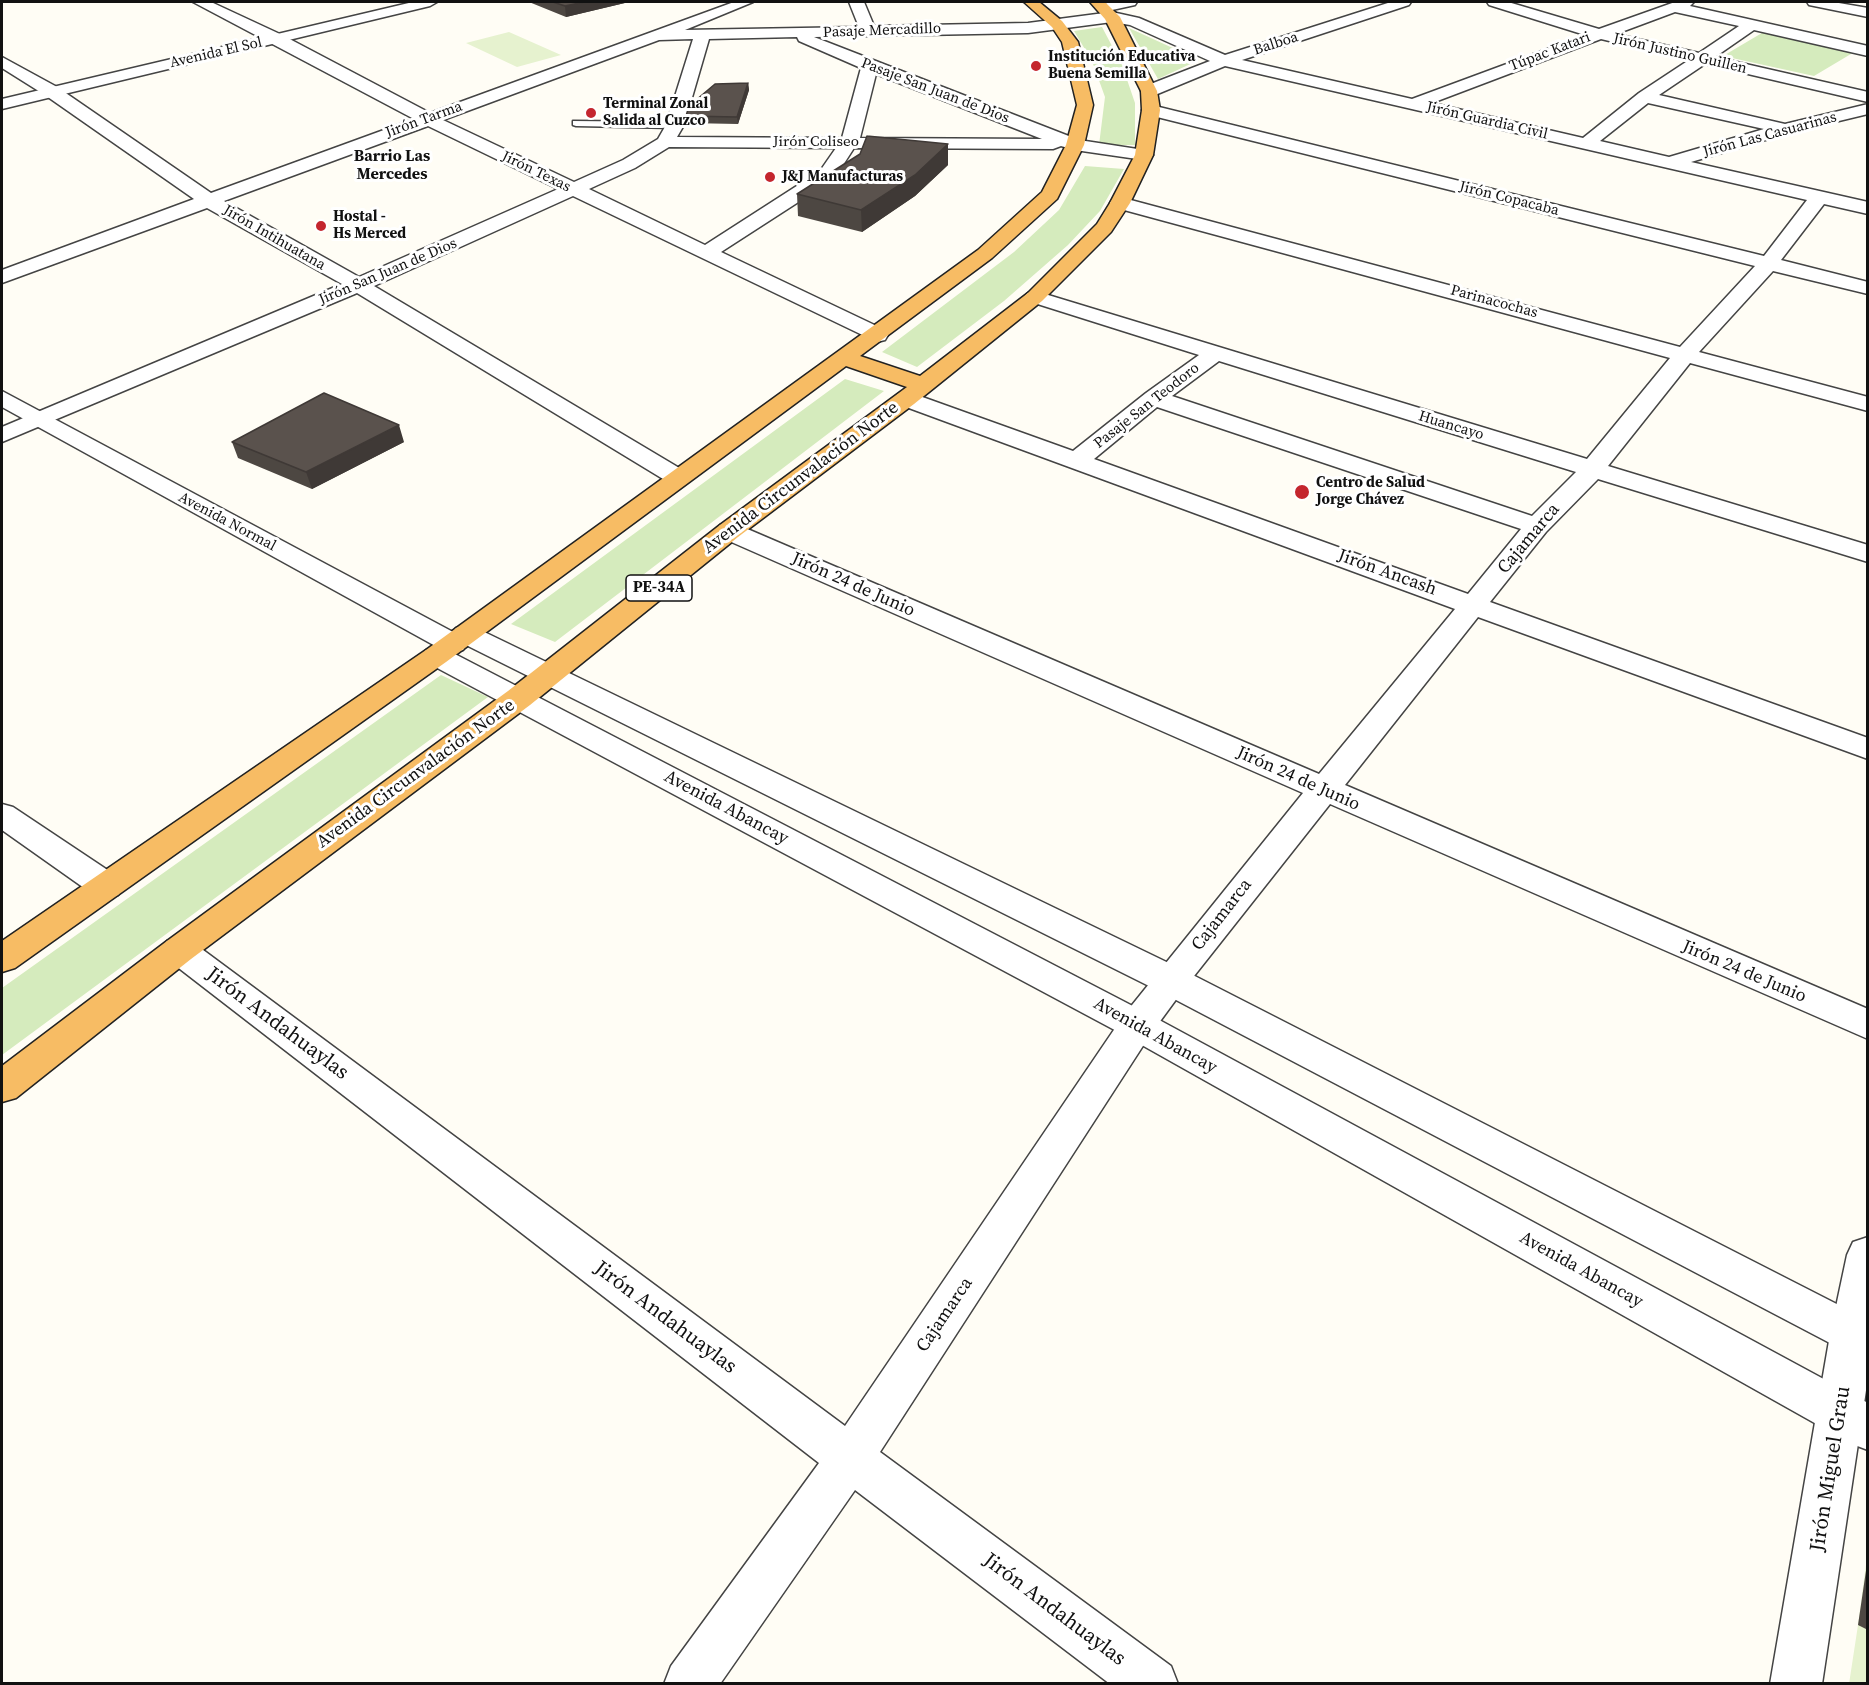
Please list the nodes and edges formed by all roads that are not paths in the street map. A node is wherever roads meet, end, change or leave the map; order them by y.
1 (200, 2) edge
2 (388, 2) edge
3 (430, 2) edge
4 (856, 2) edge
5 (1031, 2) edge
6 (1404, 2) edge
7 (1494, 2) edge
8 (1814, 2) edge
9 (731, 4) edge
10 (1681, 4) edge
11 (1110, 7) edge
12 (1868, 13) edge
13 (1057, 24) junction
14 (1751, 25) junction
15 (868, 31) junction
16 (795, 34) junction
17 (1598, 34) junction
18 (270, 35) junction
19 (652, 35) junction
20 (702, 36) junction
21 (1868, 52) edge
22 (1702, 59) junction
23 (1224, 61) junction
24 (2, 62) edge
25 (1850, 63) dead end
26 (870, 66) junction
27 (1833, 74) dead end
28 (1816, 86) junction
29 (45, 88) junction
30 (2, 94) edge
31 (1645, 97) junction
32 (1868, 97) edge
33 (1150, 100) junction
34 (2, 104) edge
35 (1414, 104) junction
36 (1868, 109) edge
37 (428, 119) junction
38 (576, 123) dead end
39 (1784, 129) junction
40 (670, 134) junction
41 (850, 141) junction
42 (1587, 143) junction
43 (1075, 144) junction
44 (1144, 155) junction
45 (1672, 162) junction
46 (574, 190) junction
47 (1819, 197) junction
48 (208, 200) junction
49 (1120, 203) junction
50 (1868, 208) edge
51 (706, 254) junction
52 (1768, 264) junction
53 (2, 277) edge
54 (358, 285) junction
55 (1868, 288) edge
56 (1035, 297) junction
57 (877, 335) junction
58 (1216, 353) junction
59 (1686, 353) junction
60 (844, 358) junction
61 (914, 392) junction
62 (2, 398) edge
63 (1154, 398) junction
64 (1868, 404) edge
65 (38, 420) junction
66 (2, 435) edge
67 (1078, 460) junction
68 (1592, 470) junction
69 (677, 477) junction
70 (1537, 526) junction
71 (729, 531) junction
72 (1868, 554) edge
73 (1475, 605) junction
74 (452, 645) junction
75 (549, 676) junction
76 (519, 699) junction
77 (1868, 749) edge
78 (1321, 790) junction
79 (2, 814) edge
80 (106, 886) junction
81 (179, 950) junction
82 (2, 959) edge
83 (1170, 980) junction
84 (1137, 1025) junction
85 (1868, 1025) edge
86 (2, 1087) edge
87 (1868, 1255) edge
88 (1860, 1339) edge
89 (1854, 1421) edge
90 (850, 1458) junction
91 (689, 1683) edge
92 (1153, 1683) edge
93 (1796, 1683) edge

1 - 18 street, Jirón Texas
2 - 18 street, Avenida El Sol
3 - 18 street, Avenida El Sol
4 - 15 street
5 - 13 highway
6 - 23 street, Balboa
7 - 17 street, Jirón Justino Guillen
8 - 12 street
9 - 16 street, Pasaje San Juan de Dios
9 - 19 street, Jirón Tarma
10 - 14 street
10 - 17 street, Túpac Katari
11 - 13 street, Pasaje Mercadillo
11 - 23 street, Jirón Guardia Civil
11 - 33 highway
13 - 15 street, Pasaje Mercadillo
13 - 43 highway
14 - 21 street
14 - 22 street
15 - 16 street, Pasaje Mercadillo
16 - 20 street, Pasaje Mercadillo
16 - 26 street, Pasaje San Juan de Dios
17 - 22 street, Jirón Justino Guillen
17 - 35 street, Túpac Katari
18 - 29 street, Avenida El Sol
18 - 37 street, Jirón Texas
19 - 20 street, Pasaje Mercadillo
19 - 37 street, Jirón Tarma
20 - 40 street
21 - 25 street
22 - 28 street, Jirón Justino Guillen
22 - 31 street
23 - 33 street, Balboa
23 - 35 street, Jirón Guardia Civil
24 - 29 street, Jirón Intihuatana
26 - 41 street
26 - 43 street, Pasaje San Juan de Dios
27 - 28 street
28 - 32 street, Jirón Justino Guillen
29 - 30 street, Avenida El Sol
29 - 34 street, Avenida El Sol
29 - 48 street, Jirón Intihuatana
31 - 39 street
31 - 42 street
33 - 44 highway, Avenida Circunvalación Norte / PE-34A
33 - 52 street, Jirón Copacaba
35 - 42 street, Jirón Guardia Civil
36 - 39 street, Jirón Las Casuarinas
37 - 46 street, Jirón Texas
37 - 48 street, Jirón Tarma
38 - 40 lane
39 - 45 street, Jirón Las Casuarinas
40 - 41 street, Jirón Coliseo
40 - 46 street, Jirón San Juan de Dios
41 - 43 street, Jirón Coliseo
41 - 51 street
42 - 45 street, Jirón Guardia Civil
43 - 44 street, Pasaje San Juan de Dios
43 - 57 highway
44 - 49 highway, Avenida Circunvalación Norte / PE-34A
45 - 47 street, Jirón Guardia Civil
46 - 51 street, Jirón Texas
46 - 54 street, Jirón San Juan de Dios
47 - 50 street, Jirón Guardia Civil
47 - 52 street, Cajamarca
48 - 53 street, Jirón Tarma
48 - 54 street, Jirón Intihuatana
49 - 56 highway, Avenida Circunvalación Norte / PE-34A
49 - 59 street, Parinacochas
51 - 57 street, Jirón Texas
52 - 55 street, Jirón Copacaba
52 - 59 street, Cajamarca
54 - 65 street, Jirón San Juan de Dios
54 - 69 street, Jirón Intihuatana
56 - 58 street, Huancayo
56 - 61 highway, Avenida Circunvalación Norte / PE-34A
57 - 60 highway
58 - 63 street, Pasaje San Teodoro
58 - 68 street, Huancayo
59 - 64 street, Parinacochas
59 - 68 street, Cajamarca
60 - 61 highway
60 - 69 highway
61 - 67 street, Jirón Ancash
61 - 71 highway, Avenida Circunvalación Norte / PE-34A
62 - 65 street, Avenida Normal
63 - 67 street, Pasaje San Teodoro
63 - 70 street
65 - 66 street, Jirón San Juan de Dios
65 - 74 street, Avenida Normal
67 - 73 street, Jirón Ancash
68 - 70 street, Cajamarca
68 - 72 street, Huancayo
69 - 74 highway
70 - 73 street, Cajamarca
71 - 75 highway, Avenida Circunvalación Norte / PE-34A
71 - 78 street, Jirón 24 de Junio
73 - 77 street, Jirón Ancash
73 - 78 street, Cajamarca
74 - 75 street
74 - 76 street, Avenida Abancay
74 - 80 highway
75 - 76 highway, Avenida Circunvalación Norte / PE-34A
75 - 83 street
76 - 81 highway, Avenida Circunvalación Norte / PE-34A
76 - 84 street, Avenida Abancay
78 - 83 street, Cajamarca
78 - 85 street, Jirón 24 de Junio
79 - 80 street
80 - 82 highway
81 - 86 highway, Avenida Circunvalación Norte / PE-34A
81 - 90 street, Jirón Andahuaylas
83 - 84 street, Cajamarca
83 - 88 street
84 - 89 street, Avenida Abancay
84 - 90 street, Cajamarca
87 - 88 street, Jirón Miguel Grau
88 - 89 street, Jirón Miguel Grau
89 - 93 street, Jirón Miguel Grau
90 - 91 street, Cajamarca
90 - 92 street, Jirón Andahuaylas

